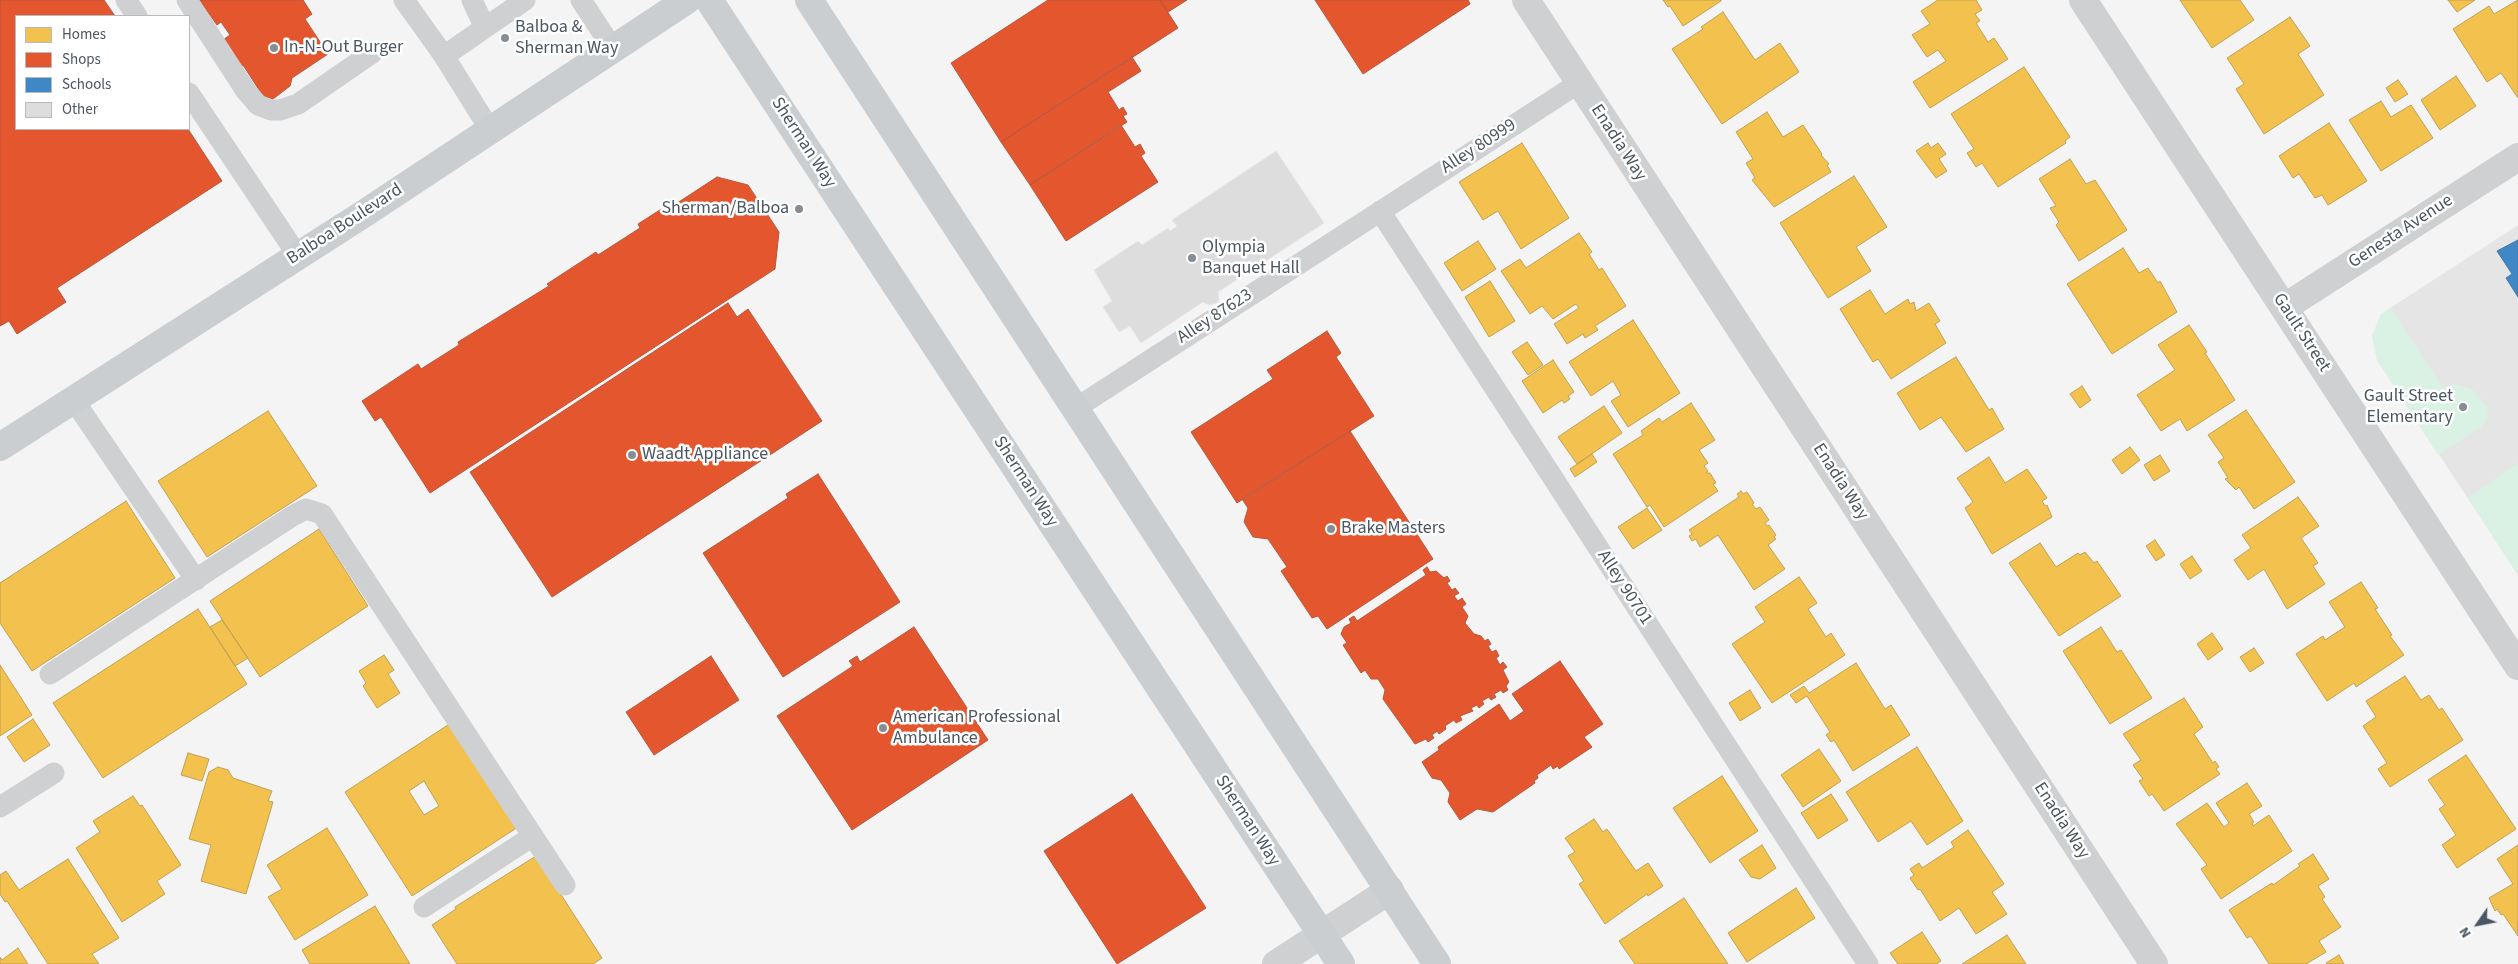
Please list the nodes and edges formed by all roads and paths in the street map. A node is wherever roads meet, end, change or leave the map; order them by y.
1 (126, 0) edge
2 (187, 0) edge
3 (404, 0) edge
4 (472, 0) edge
5 (525, 0) edge
6 (581, 0) edge
7 (688, 0) edge
8 (709, 0) edge
9 (809, 0) edge
10 (1526, 0) edge
11 (2083, 0) edge
12 (136, 15) edge
13 (484, 28) junction
14 (613, 49) junction
15 (372, 53) dead end
16 (444, 56) junction
17 (1579, 83) junction
18 (190, 94) edge
19 (490, 130) junction
20 (2518, 157) edge
21 (1380, 212) junction
22 (298, 256) junction
23 (2285, 307) junction
24 (73, 399) junction
25 (1076, 408) junction
26 (1, 445) edge
27 (196, 580) junction
28 (2518, 666) edge
29 (50, 674) dead end
30 (54, 773) dead end
31 (0, 807) edge
32 (533, 836) junction
33 (565, 885) dead end
34 (1390, 890) junction
35 (424, 907) dead end
36 (1322, 934) junction
37 (1276, 964) edge
38 (1341, 964) edge
39 (1437, 964) edge
40 (1868, 964) edge
41 (2154, 964) edge

1 - 12 lane
2 - 15 lane
3 - 16 lane
4 - 13 lane
5 - 13 lane
6 - 14 lane
7 - 14 main road, Balboa Boulevard
8 - 36 main road, Sherman Way
9 - 25 main road
10 - 17 street, Enadia Way
11 - 23 street, Gault Street
13 - 16 lane
14 - 19 main road, Balboa Boulevard
16 - 19 lane
17 - 21 lane, Alley 80999
17 - 41 street, Enadia Way
18 - 22 lane
19 - 22 main road, Balboa Boulevard
20 - 23 street, Genesta Avenue
21 - 25 lane, Alley 87623
21 - 40 lane, Alley 90701
22 - 24 main road, Balboa Boulevard
23 - 28 street, Gault Street
24 - 26 main road, Balboa Boulevard
24 - 27 lane
25 - 34 main road
27 - 29 lane
27 - 32 lane
30 - 31 lane
32 - 33 lane
32 - 35 lane
34 - 36 street
34 - 39 main road
36 - 37 street
36 - 38 main road, Sherman Way

